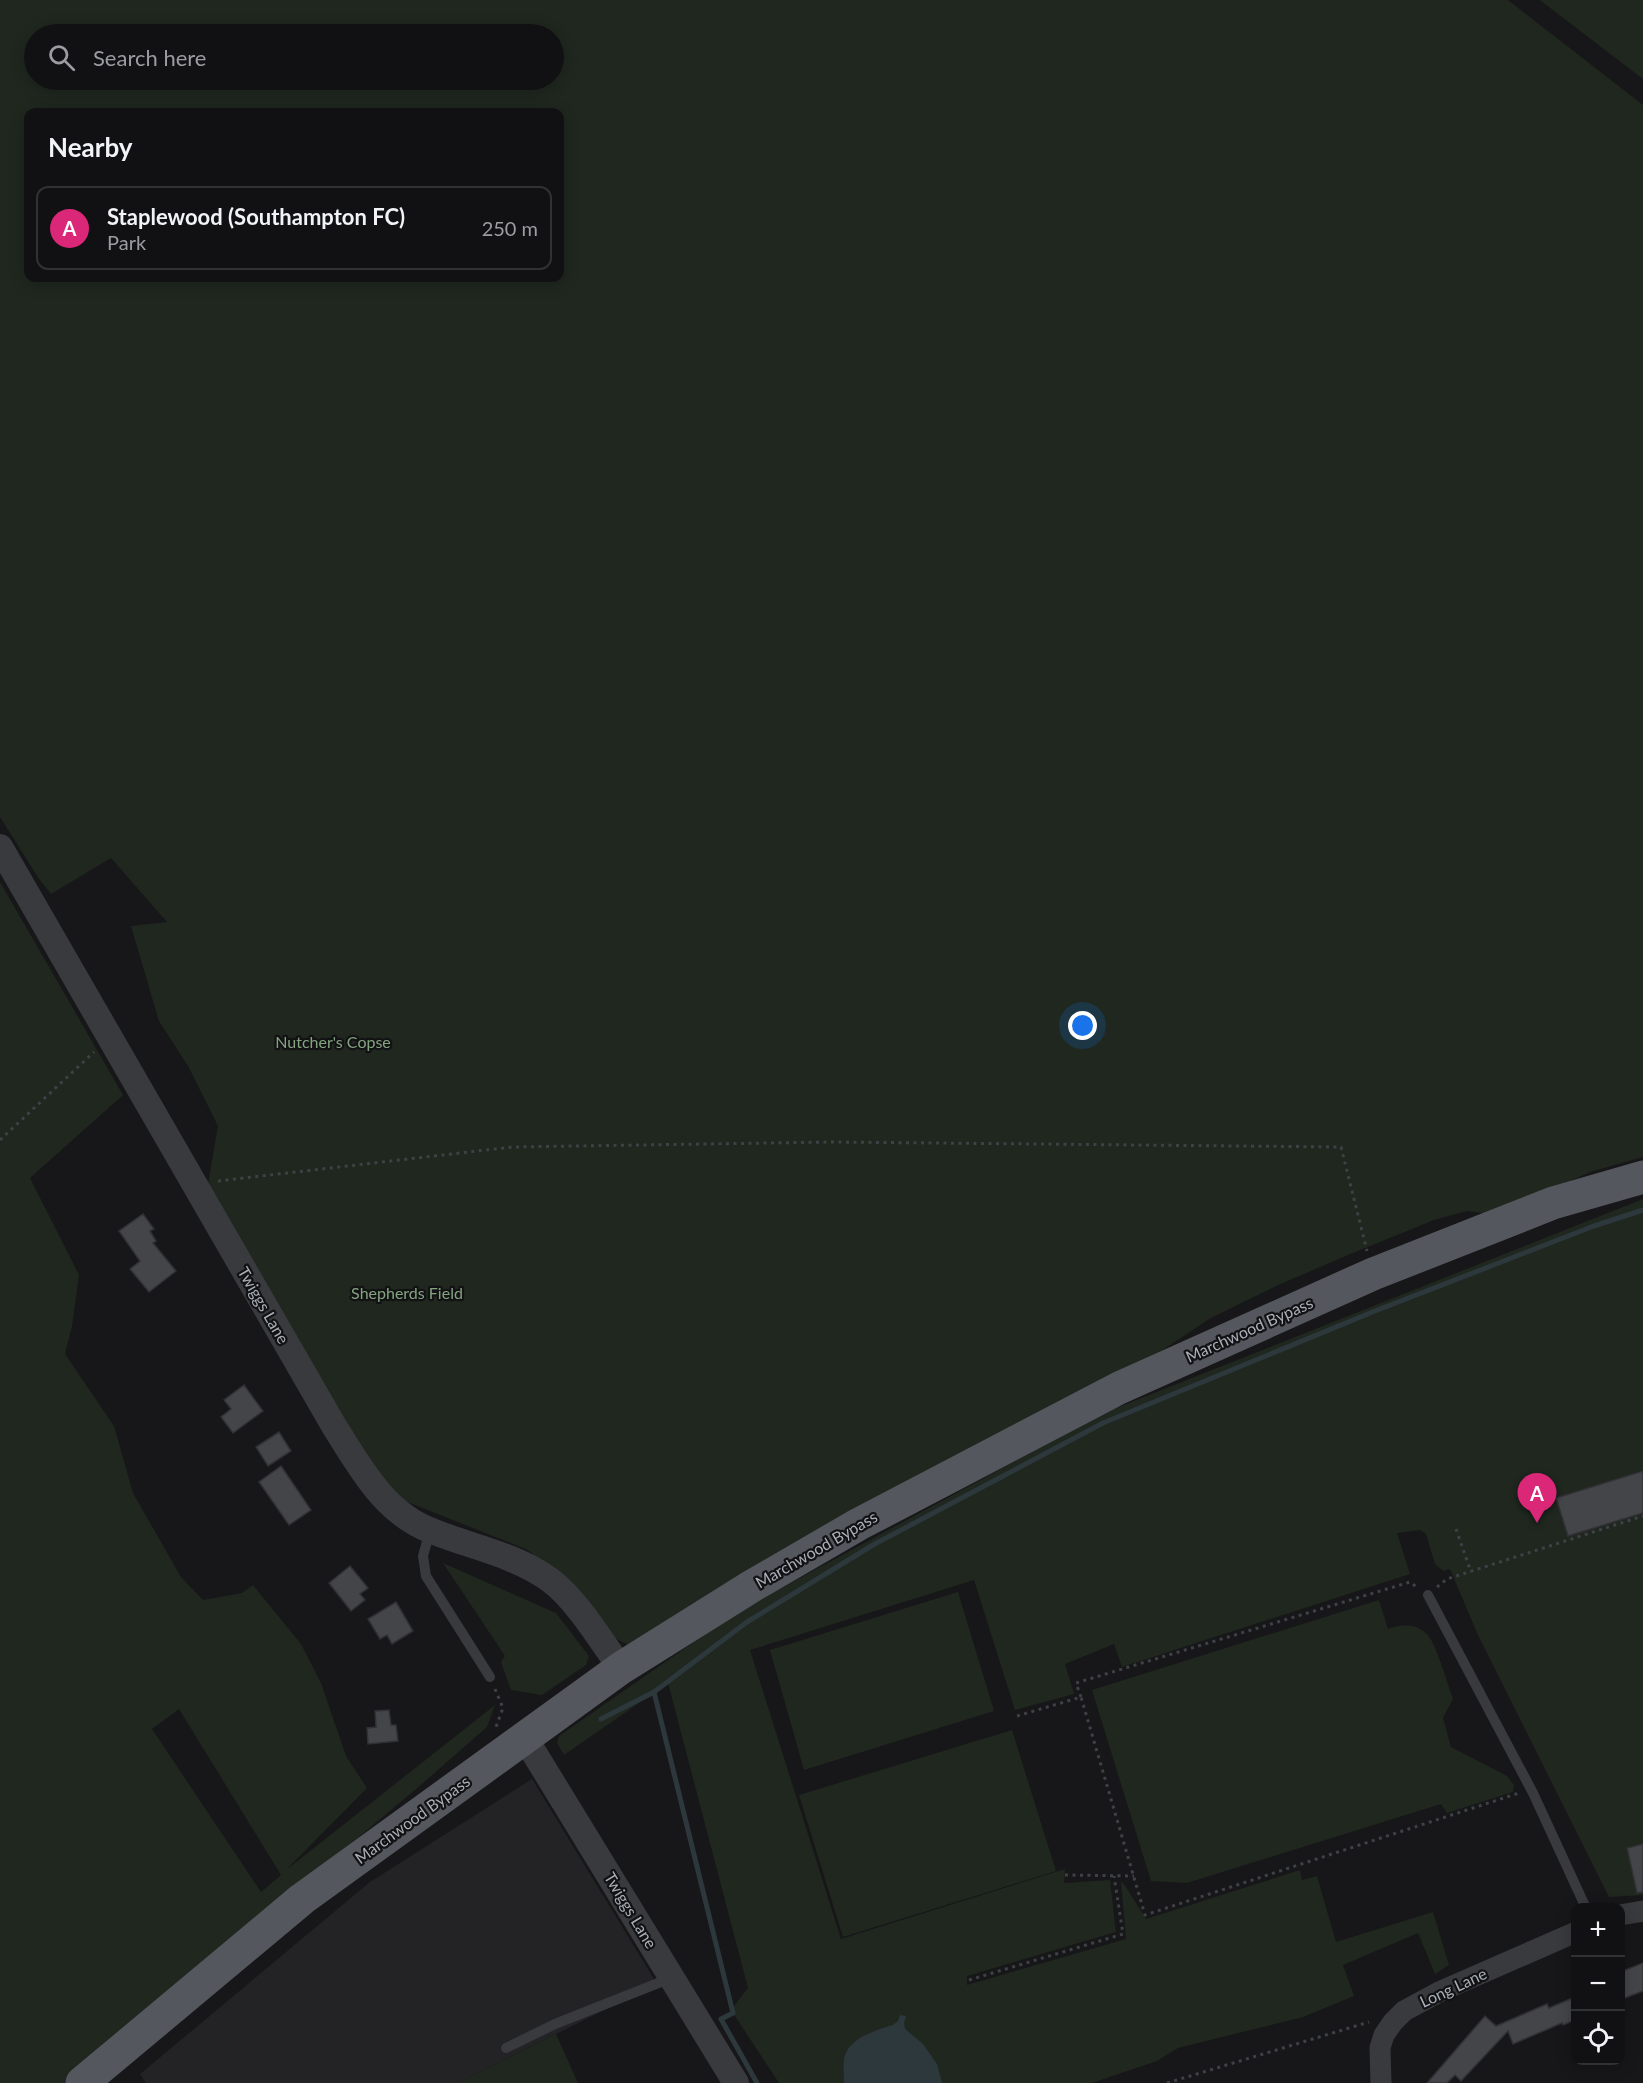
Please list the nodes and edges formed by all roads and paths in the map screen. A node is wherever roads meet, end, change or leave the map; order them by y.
1 (0, 847) edge
2 (111, 1037) junction
3 (0, 1140) edge
4 (1643, 1177) edge
5 (197, 1187) junction
6 (1373, 1274) junction
7 (1643, 1516) edge
8 (1456, 1528) dead end
9 (430, 1531) junction
10 (1471, 1572) junction
11 (1428, 1595) junction
12 (621, 1668) junction
13 (490, 1677) dead end
14 (1081, 1697) junction
15 (1017, 1716) dead end
16 (525, 1738) junction
17 (1531, 1789) junction
18 (1065, 1875) dead end
19 (1114, 1876) junction
20 (1134, 1876) junction
21 (1584, 1903) edge
22 (1643, 1911) edge
23 (1625, 1914) edge
24 (1571, 1934) edge
25 (671, 1977) junction
26 (969, 1980) dead end
27 (1404, 2011) junction
28 (506, 2048) dead end
29 (82, 2083) edge
30 (736, 2083) edge
31 (1167, 2083) edge
32 (1381, 2083) edge

1 - 2 street, Twiggs Lane
2 - 3 path
2 - 5 street, Twiggs Lane
4 - 6 main road, Marchwood Bypass
5 - 6 path
5 - 9 street, Twiggs Lane
6 - 12 main road, Marchwood Bypass
7 - 10 path
8 - 10 path
9 - 12 street, Twiggs Lane
9 - 13 lane
10 - 11 path
11 - 14 path
11 - 17 lane
12 - 16 main road, Marchwood Bypass
14 - 15 path
14 - 20 path
16 - 25 street, Twiggs Lane
16 - 29 main road, Marchwood Bypass
17 - 20 path
17 - 21 lane
18 - 19 path
19 - 20 path
19 - 26 path
22 - 23 street
24 - 27 street, Long Lane
25 - 28 lane
25 - 30 street, Twiggs Lane
27 - 31 path
27 - 32 street, Long Lane

